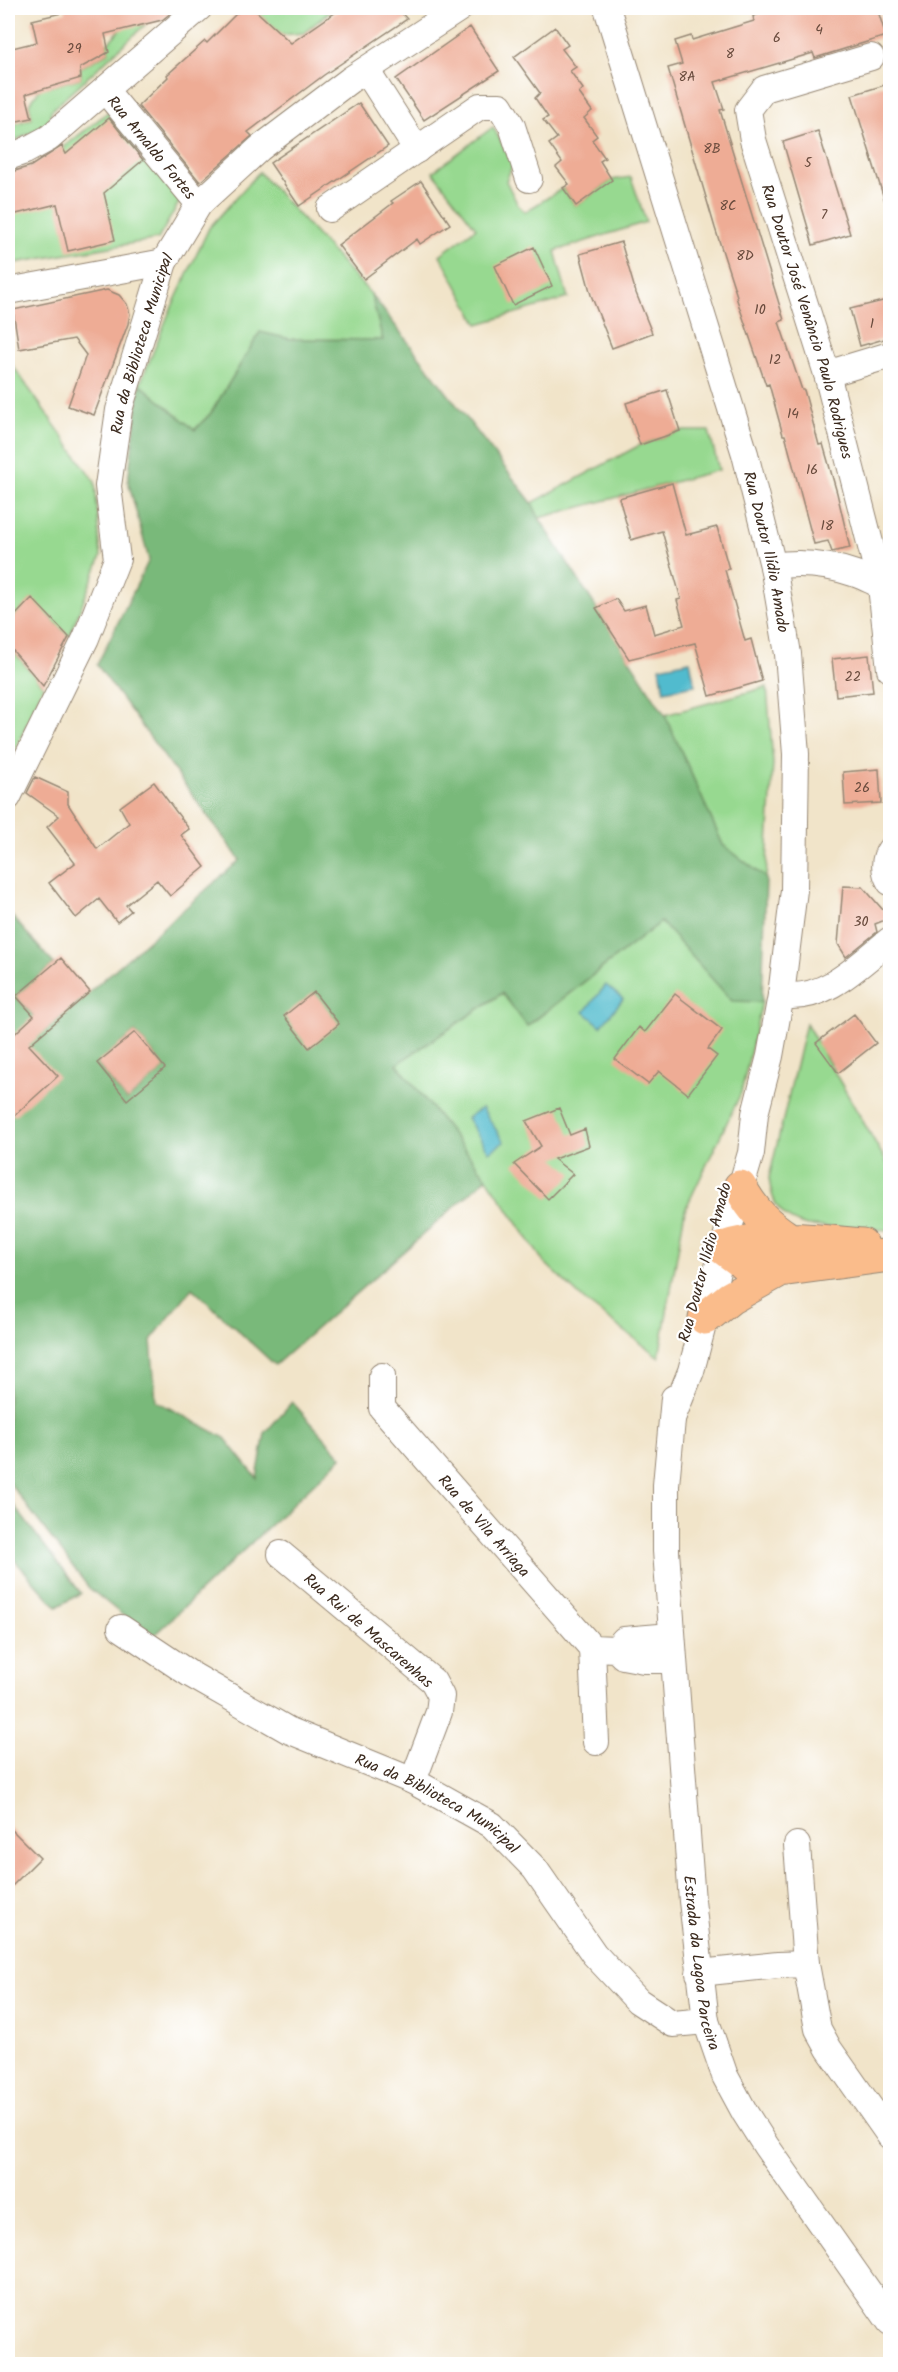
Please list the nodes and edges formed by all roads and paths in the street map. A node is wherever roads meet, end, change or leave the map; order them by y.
1 (199, 8) edge
2 (460, 8) edge
3 (607, 8) edge
4 (871, 57) dead end
5 (366, 70) junction
6 (105, 90) junction
7 (417, 150) junction
8 (8, 157) edge
9 (529, 179) dead end
10 (199, 204) junction
11 (330, 209) dead end
12 (164, 262) junction
13 (8, 291) edge
14 (891, 355) edge
15 (827, 374) junction
16 (773, 566) junction
17 (886, 587) edge
18 (891, 669) edge
19 (8, 798) edge
20 (891, 850) edge
21 (891, 882) edge
22 (891, 940) edge
23 (781, 995) junction
24 (754, 1114) junction
25 (740, 1187) junction
26 (789, 1239) junction
27 (715, 1245) junction
28 (891, 1247) edge
29 (891, 1255) edge
30 (780, 1270) junction
31 (705, 1318) junction
32 (382, 1377) dead end
33 (673, 1416) junction
34 (666, 1551) joint
35 (281, 1554) dead end
36 (121, 1628) dead end
37 (672, 1648) junction
38 (604, 1649) junction
39 (596, 1742) dead end
40 (412, 1781) junction
41 (796, 1845) dead end
42 (806, 1964) junction
43 (699, 1973) junction
44 (706, 2021) junction
45 (891, 2136) edge
46 (891, 2322) edge

1 - 6 street, Rua Arnaldo Fortes
2 - 5 street, Rua da Biblioteca Municipal
3 - 16 street, Rua Doutor Ilídio Amado
4 - 15 street, Rua Doutor José Venâncio Paulo Rodrigues
5 - 7 street
5 - 10 street, Rua da Biblioteca Municipal
6 - 8 street, Rua Arnaldo Fortes
6 - 10 street, Rua Arnaldo Fortes
7 - 9 street
7 - 11 street
10 - 12 street, Rua da Biblioteca Municipal
12 - 13 street
12 - 19 street, Rua da Biblioteca Municipal
14 - 15 street
15 - 17 street, Rua Doutor José Venâncio Paulo Rodrigues
16 - 17 street
16 - 23 street, Rua Doutor Ilídio Amado
17 - 18 street, Rua Doutor José Venâncio Paulo Rodrigues
20 - 21 street
22 - 23 street
23 - 24 street, Rua Doutor Ilídio Amado
24 - 25 street, Rua Doutor Ilídio Amado
24 - 27 street, Rua Doutor Ilídio Amado
25 - 26 main road
25 - 27 street, Rua Doutor Ilídio Amado
26 - 27 main road
26 - 28 main road
27 - 30 main road
27 - 31 street, Rua Doutor Ilídio Amado
27 - 33 street, Rua Doutor Ilídio Amado
29 - 30 main road
30 - 31 main road
31 - 33 street, Rua Doutor Ilídio Amado
32 - 38 street, Rua de Vila Arriaga
33 - 34 street, Rua Doutor Ilídio Amado
34 - 37 street, Estrada da Lagoa Parceira
35 - 40 street, Rua Rui de Mascarenhas
36 - 40 street, Rua da Biblioteca Municipal
37 - 38 street, Rua de Vila Arriaga
37 - 43 street, Estrada da Lagoa Parceira
38 - 39 street
40 - 44 street, Rua da Biblioteca Municipal
41 - 42 street
42 - 43 street
42 - 45 street
43 - 44 street, Estrada da Lagoa Parceira
44 - 46 street, Estrada da Lagoa Parceira

